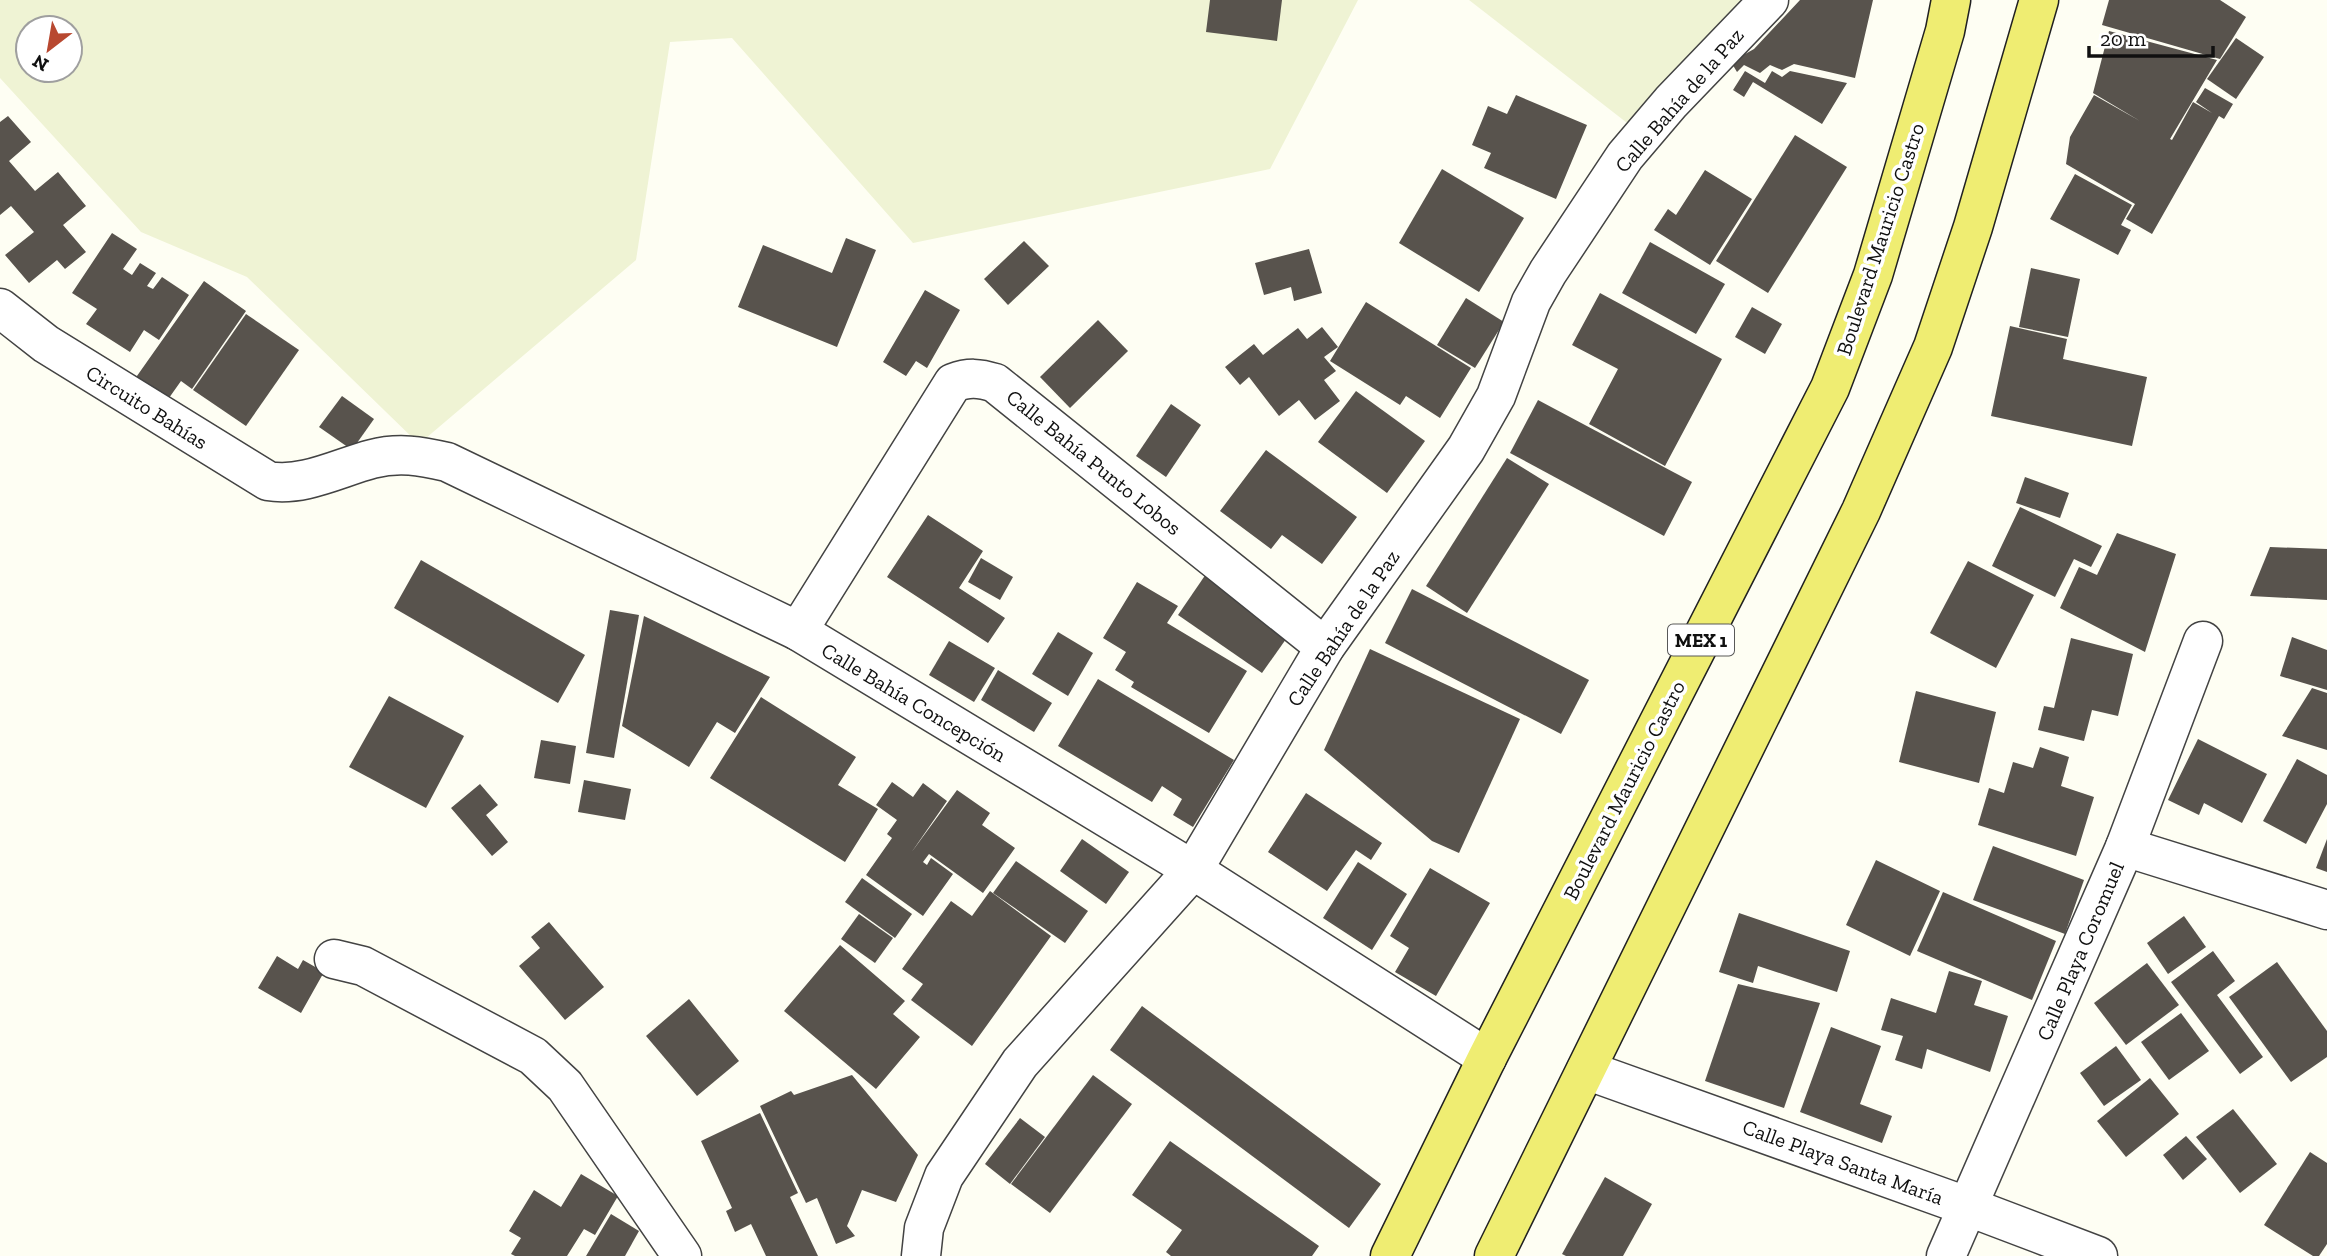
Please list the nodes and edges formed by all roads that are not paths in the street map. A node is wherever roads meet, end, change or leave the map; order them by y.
1 (1769, 0) edge
2 (1951, 0) edge
3 (2039, 0) edge
4 (0, 308) edge
5 (303, 481) joint
6 (798, 631) junction
7 (2203, 641) dead end
8 (1325, 647) junction
9 (2125, 847) junction
10 (1193, 870) junction
11 (2327, 910) edge
12 (334, 959) dead end
13 (1487, 1058) junction
14 (1586, 1070) junction
15 (1969, 1207) junction
16 (682, 1256) edge
17 (921, 1256) edge
18 (1390, 1256) edge
19 (1494, 1256) edge
20 (1946, 1256) edge
21 (2098, 1256) edge

1 - 8 street, Calle Bahía de la Paz
2 - 13 main road, Boulevard Mauricio Castro / MEX 1
3 - 14 main road
4 - 5 street, Circuito Bahías
5 - 6 street, Calle Bahía Concepción
6 - 8 street, Calle Bahía Punto Lobos
6 - 10 street, Calle Bahía Concepción
7 - 9 street, Calle Playa Coromuel
8 - 10 street, Calle Bahía de la Paz
9 - 11 street
9 - 15 street, Calle Playa Coromuel
10 - 13 street, Calle Bahía Concepción
10 - 17 street, Calle Bahía de la Paz
12 - 16 street
13 - 18 main road, Boulevard Mauricio Castro / MEX 1
14 - 15 street, Calle Playa Santa María
14 - 19 main road
15 - 20 street, Calle Playa Coromuel
15 - 21 street, Calle Playa Santa María

